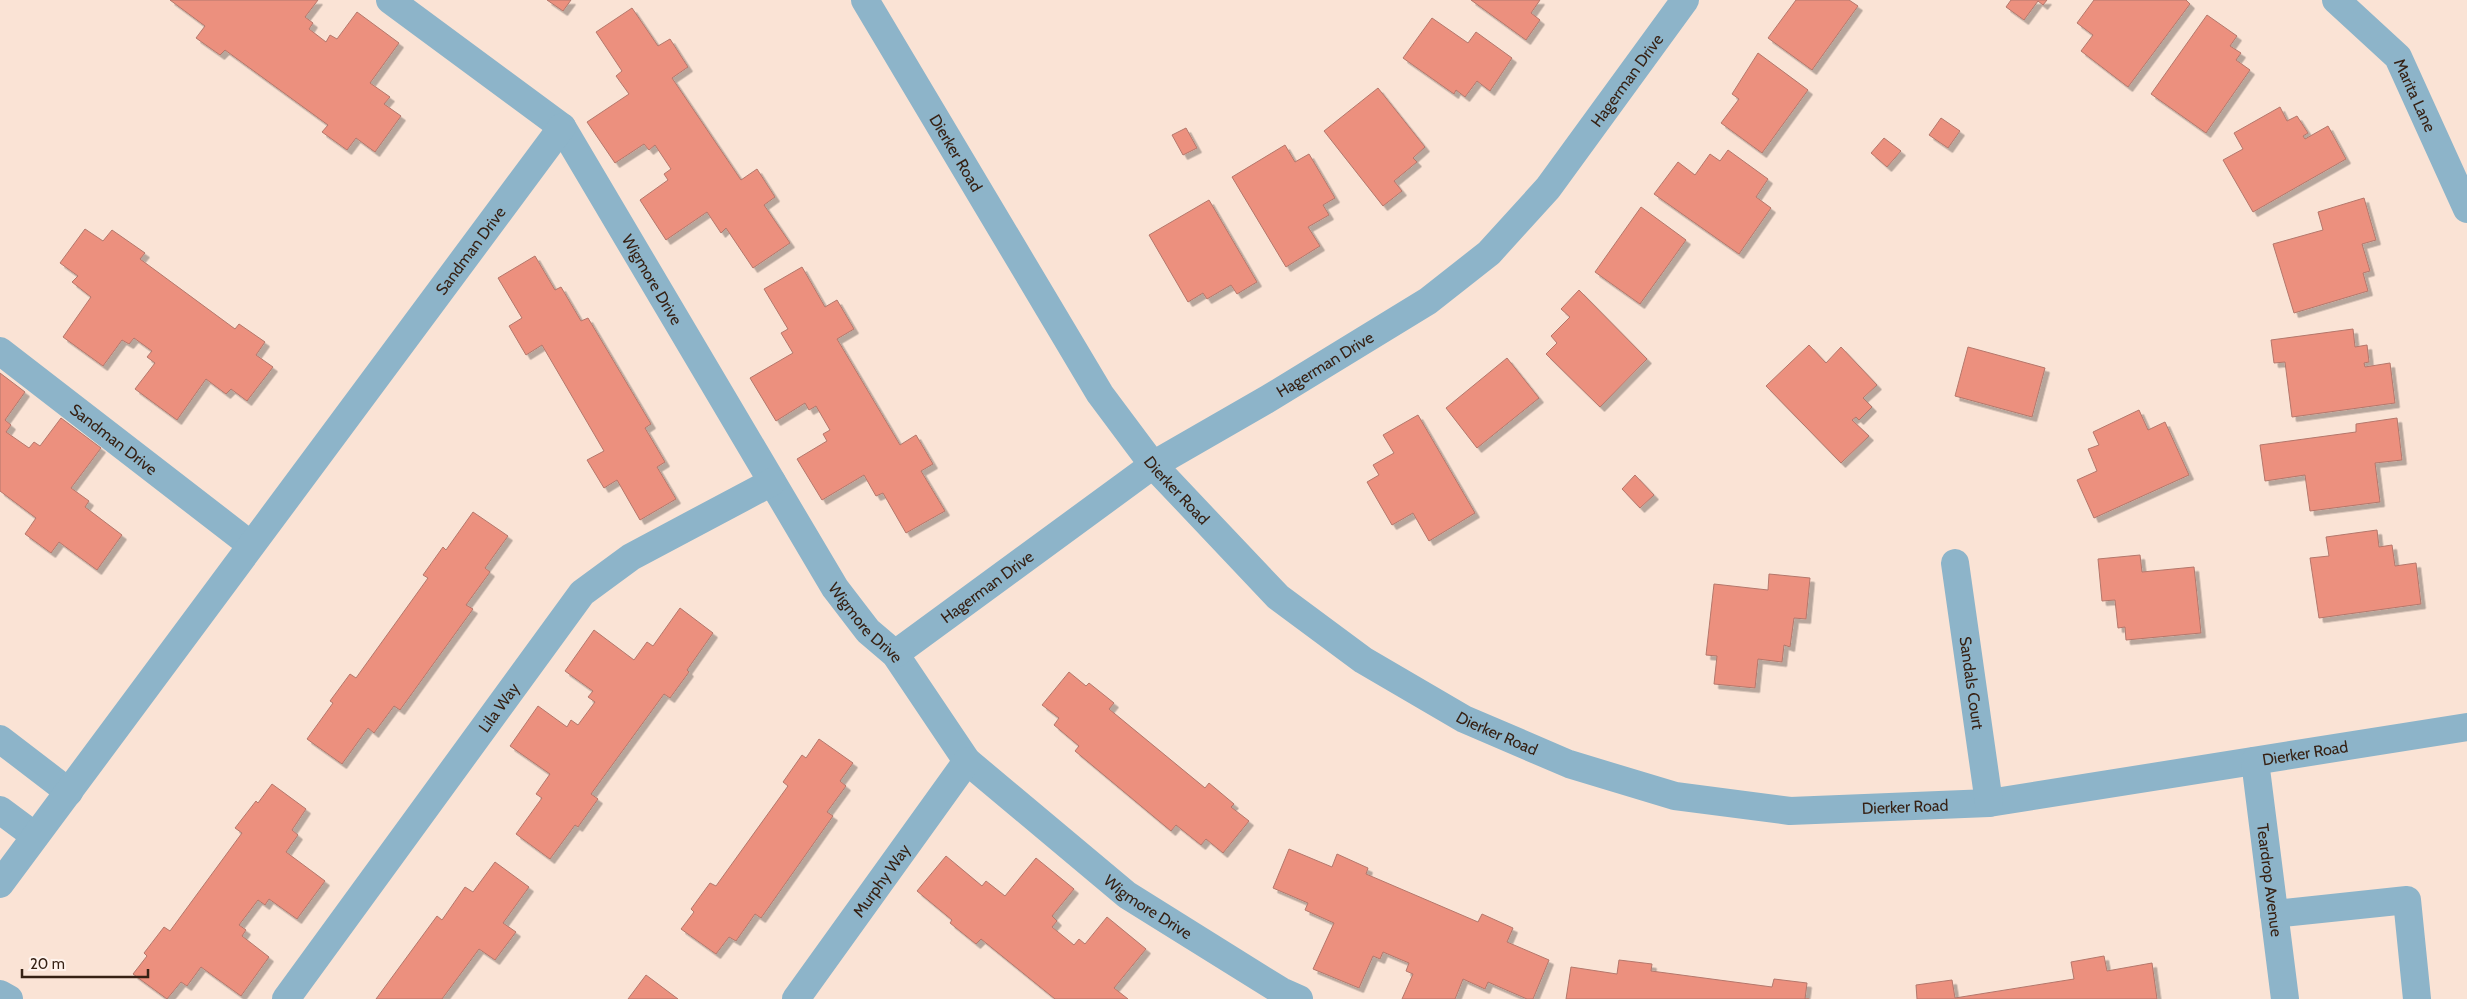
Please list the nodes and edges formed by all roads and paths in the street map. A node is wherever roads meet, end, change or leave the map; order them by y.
1 (390, 0) edge
2 (865, 0) edge
3 (1685, 0) edge
4 (2336, 0) edge
5 (562, 127) junction
6 (2467, 209) edge
7 (0, 351) edge
8 (1153, 465) junction
9 (772, 482) junction
10 (251, 544) junction
11 (1955, 563) dead end
12 (895, 654) junction
13 (2467, 727) edge
14 (0, 739) edge
15 (966, 761) junction
16 (2255, 761) junction
17 (69, 792) junction
18 (1989, 803) junction
19 (0, 810) edge
20 (36, 836) junction
21 (0, 884) edge
22 (2274, 914) junction
23 (0, 994) edge
24 (9, 999) edge
25 (286, 999) edge
26 (796, 999) edge
27 (1299, 999) edge
28 (2285, 999) edge
29 (2417, 999) edge

1 - 5 street
2 - 8 street, Dierker Road
3 - 8 street, Hagerman Drive
4 - 6 street, Marita Lane
5 - 9 street, Wigmore Drive
5 - 10 street, Sandman Drive
7 - 10 street, Sandman Drive
8 - 12 street, Hagerman Drive
8 - 18 street, Dierker Road
9 - 12 street, Wigmore Drive
9 - 25 street, Lila Way
10 - 17 street, Sandman Drive
11 - 18 street, Sandals Court
12 - 15 street, Wigmore Drive
13 - 16 street, Dierker Road
14 - 17 street
15 - 26 street, Murphy Way
15 - 27 street, Wigmore Drive
16 - 18 street, Dierker Road
16 - 22 street, Teardrop Avenue
17 - 20 street, Sandman Drive
19 - 20 street
20 - 21 street, Sandman Drive
22 - 28 street, Teardrop Avenue
22 - 29 street
23 - 24 street

